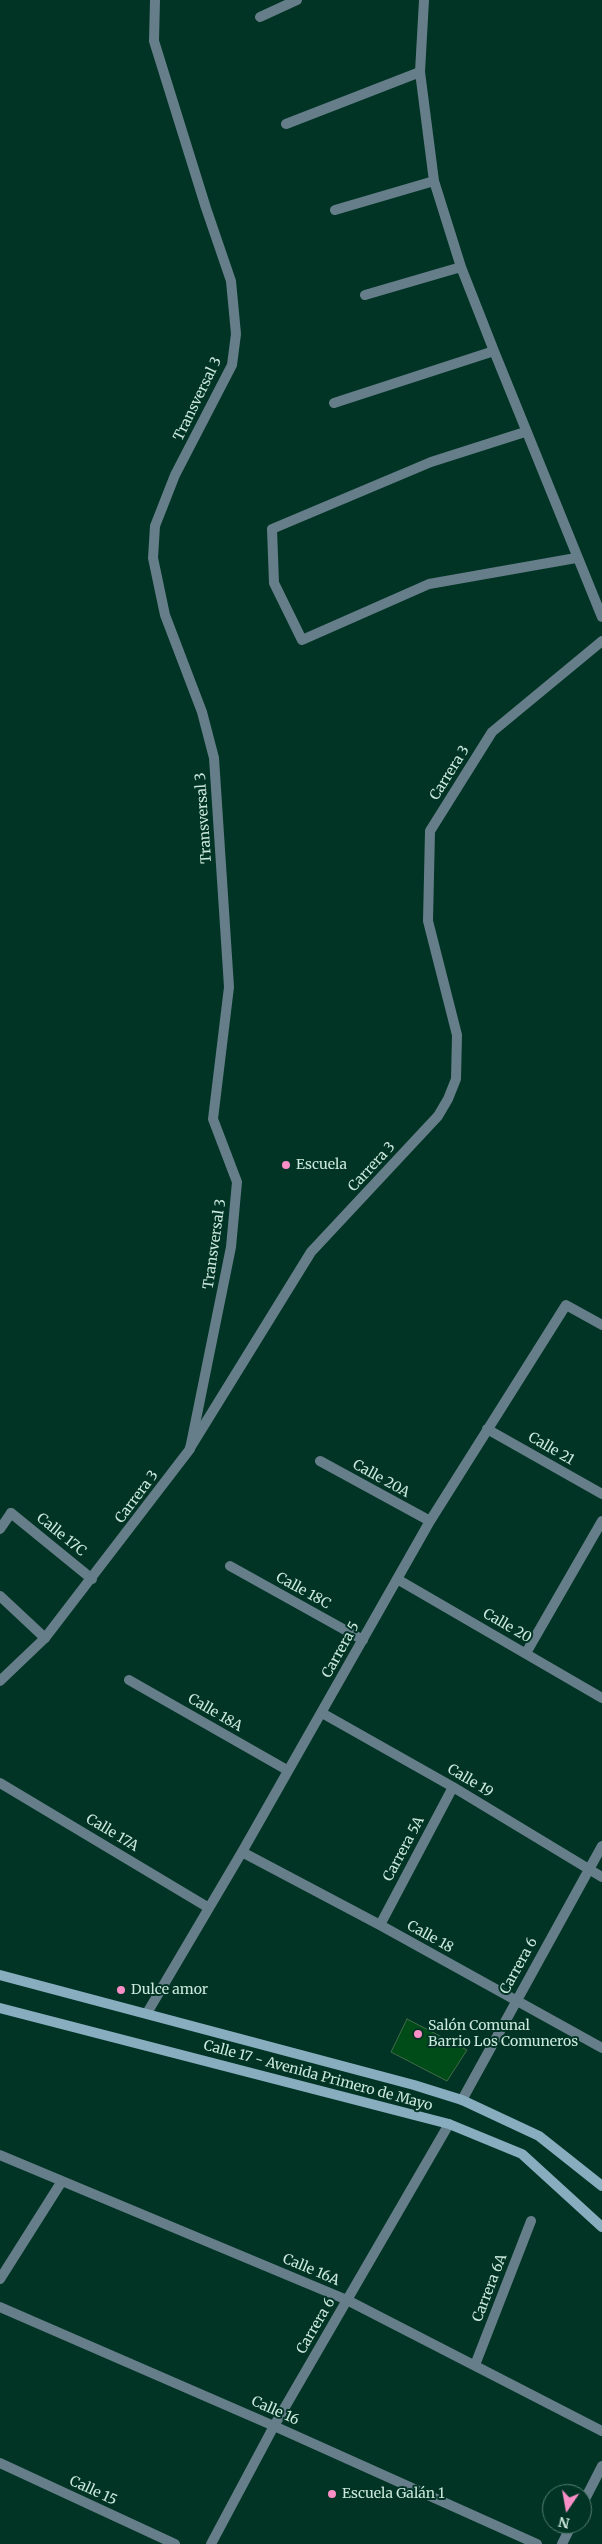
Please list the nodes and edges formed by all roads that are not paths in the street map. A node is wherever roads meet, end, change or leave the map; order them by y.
1 (155, 0) edge
2 (297, 0) edge
3 (424, 0) edge
4 (260, 17) dead end
5 (420, 72) junction
6 (286, 124) dead end
7 (434, 181) junction
8 (335, 210) dead end
9 (461, 267) junction
10 (365, 295) dead end
11 (494, 351) junction
12 (334, 403) dead end
13 (525, 432) junction
14 (576, 558) junction
15 (602, 617) edge
16 (602, 641) edge
17 (602, 1325) edge
18 (487, 1429) junction
19 (190, 1449) junction
20 (320, 1461) dead end
21 (602, 1494) edge
22 (430, 1521) junction
23 (602, 1521) edge
24 (0, 1529) edge
25 (230, 1566) dead end
26 (92, 1579) junction
27 (397, 1579) junction
28 (0, 1596) edge
29 (45, 1638) junction
30 (363, 1640) junction
31 (526, 1654) junction
32 (129, 1680) dead end
33 (0, 1681) edge
34 (602, 1698) edge
35 (322, 1713) junction
36 (287, 1770) junction
37 (0, 1783) edge
38 (453, 1787) junction
39 (602, 1846) edge
40 (242, 1852) junction
41 (589, 1870) junction
42 (602, 1877) edge
43 (209, 1908) junction
44 (380, 1925) junction
45 (0, 1975) edge
46 (516, 2000) junction
47 (0, 2008) edge
48 (147, 2013) junction
49 (602, 2048) edge
50 (462, 2100) junction
51 (449, 2124) junction
52 (0, 2155) edge
53 (600, 2180) edge
54 (62, 2181) junction
55 (531, 2221) dead end
56 (602, 2226) edge
57 (0, 2279) edge
58 (347, 2300) junction
59 (0, 2307) edge
60 (475, 2365) junction
61 (274, 2426) junction
62 (602, 2430) edge
63 (0, 2463) edge
64 (602, 2466) edge
65 (592, 2486) edge
66 (175, 2544) edge
67 (211, 2544) edge
68 (537, 2544) edge

1 - 19 street, Transversal 3
2 - 4 street
3 - 5 street
5 - 6 street
5 - 7 street
7 - 8 street
7 - 9 street
9 - 10 street
9 - 11 street
11 - 12 street
11 - 13 street
13 - 14 street
13 - 14 street
14 - 15 street
16 - 19 street, Carrera 3
17 - 18 street, Carrera 5
18 - 21 street, Calle 21
18 - 22 street, Carrera 5
19 - 26 street, Carrera 3
20 - 22 street, Calle 20A
22 - 27 street, Carrera 5
23 - 31 street
24 - 26 street, Calle 17C
25 - 30 street, Calle 18C
26 - 29 street, Carrera 3
27 - 30 street, Carrera 5
27 - 31 street, Calle 20
28 - 29 street
29 - 33 street, Carrera 3
30 - 35 street, Carrera 5
31 - 34 street, Calle 20
32 - 36 street, Calle 18A
35 - 36 street, Carrera 5
35 - 38 street, Calle 19
36 - 40 street, Carrera 5
37 - 43 street, Calle 17A
38 - 41 street, Calle 19
38 - 44 street, Carrera 5A
39 - 41 street, Carrera 6
40 - 43 street, Carrera 5
40 - 44 street, Calle 18
41 - 42 street, Calle 19
41 - 46 street, Carrera 6
43 - 48 street, Carrera 5
44 - 46 street, Calle 18
45 - 48 main road, Calle 17 - Avenida Primero de Mayo
46 - 49 street, Calle 18
46 - 50 street, Carrera 6
47 - 51 main road, Calle 17 - Avenida Primero de Mayo
48 - 50 main road, Calle 17 - Avenida Primero de Mayo
50 - 53 main road, Calle 17 - Avenida Primero de Mayo
51 - 56 main road, Calle 17 - Avenida Primero de Mayo
51 - 58 street, Carrera 6
52 - 54 street, Calle 16A
54 - 57 street
54 - 58 street, Calle 16A
55 - 60 street, Carrera 6A
58 - 60 street, Calle 16A
58 - 61 street, Carrera 6
59 - 61 street, Calle 16
60 - 62 street, Calle 16A
61 - 67 street, Carrera 6
61 - 68 street, Calle 16
63 - 66 street, Calle 15
64 - 65 street

